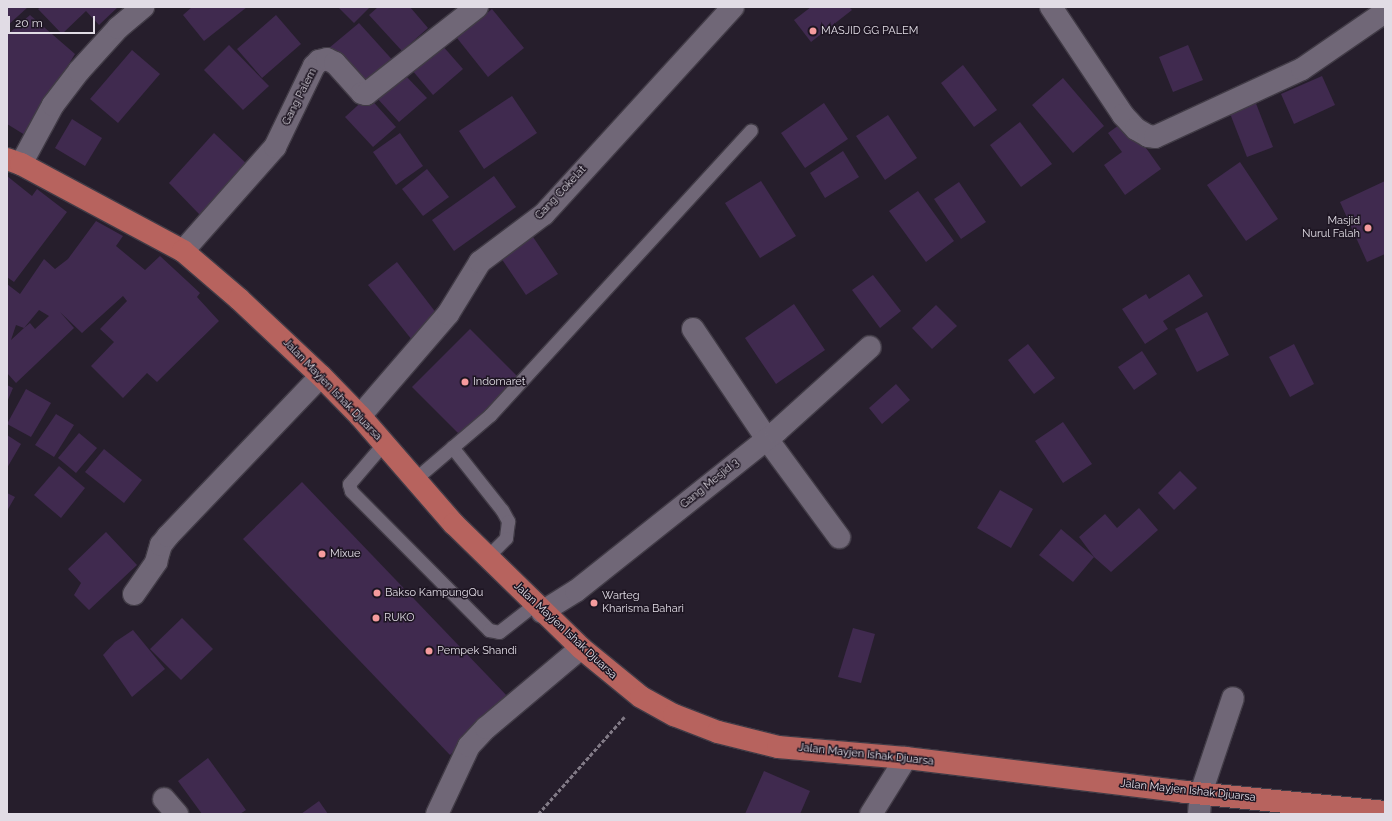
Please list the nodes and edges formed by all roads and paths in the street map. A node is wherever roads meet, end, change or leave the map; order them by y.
1 (143, 7) edge
2 (477, 7) edge
3 (733, 7) edge
4 (1051, 7) edge
5 (1385, 12) edge
6 (751, 130) dead end
7 (14, 162) edge
8 (183, 251) junction
9 (693, 328) dead end
10 (870, 347) dead end
11 (321, 376) junction
12 (360, 416) junction
13 (767, 439) junction
14 (384, 443) junction
15 (452, 447) junction
16 (416, 480) junction
17 (839, 537) dead end
18 (488, 557) junction
19 (134, 594) dead end
20 (538, 608) junction
21 (581, 648) junction
22 (641, 697) junction
23 (1233, 698) dead end
24 (906, 758) junction
25 (1200, 804) edge
26 (1354, 811) edge
27 (1385, 812) edge
28 (437, 814) edge
29 (538, 814) edge
30 (871, 814) edge

1 - 7 street
2 - 8 street, Gang Palem
3 - 12 street, Gang Cokelat
4 - 5 street
6 - 15 lane
7 - 8 main road, Jalan Mayjen Ishak Djuarsa
8 - 11 main road, Jalan Mayjen Ishak Djuarsa
9 - 13 street
10 - 13 street, Gang Mesjid 3
11 - 12 main road, Jalan Mayjen Ishak Djuarsa
11 - 19 street
12 - 14 main road, Jalan Mayjen Ishak Djuarsa
13 - 17 street
13 - 20 street, Gang Mesjid 3
14 - 16 main road, Jalan Mayjen Ishak Djuarsa
14 - 20 lane
15 - 16 lane
15 - 18 lane
16 - 18 main road, Jalan Mayjen Ishak Djuarsa
18 - 20 main road, Jalan Mayjen Ishak Djuarsa
20 - 21 main road, Jalan Mayjen Ishak Djuarsa
21 - 22 main road, Jalan Mayjen Ishak Djuarsa
21 - 28 street
22 - 24 main road, Jalan Mayjen Ishak Djuarsa
22 - 29 path
23 - 25 street
24 - 25 main road, Jalan Mayjen Ishak Djuarsa
24 - 30 street
25 - 26 main road, Jalan Mayjen Ishak Djuarsa
26 - 27 main road, Jalan Mayjen Ishak Djuarsa

